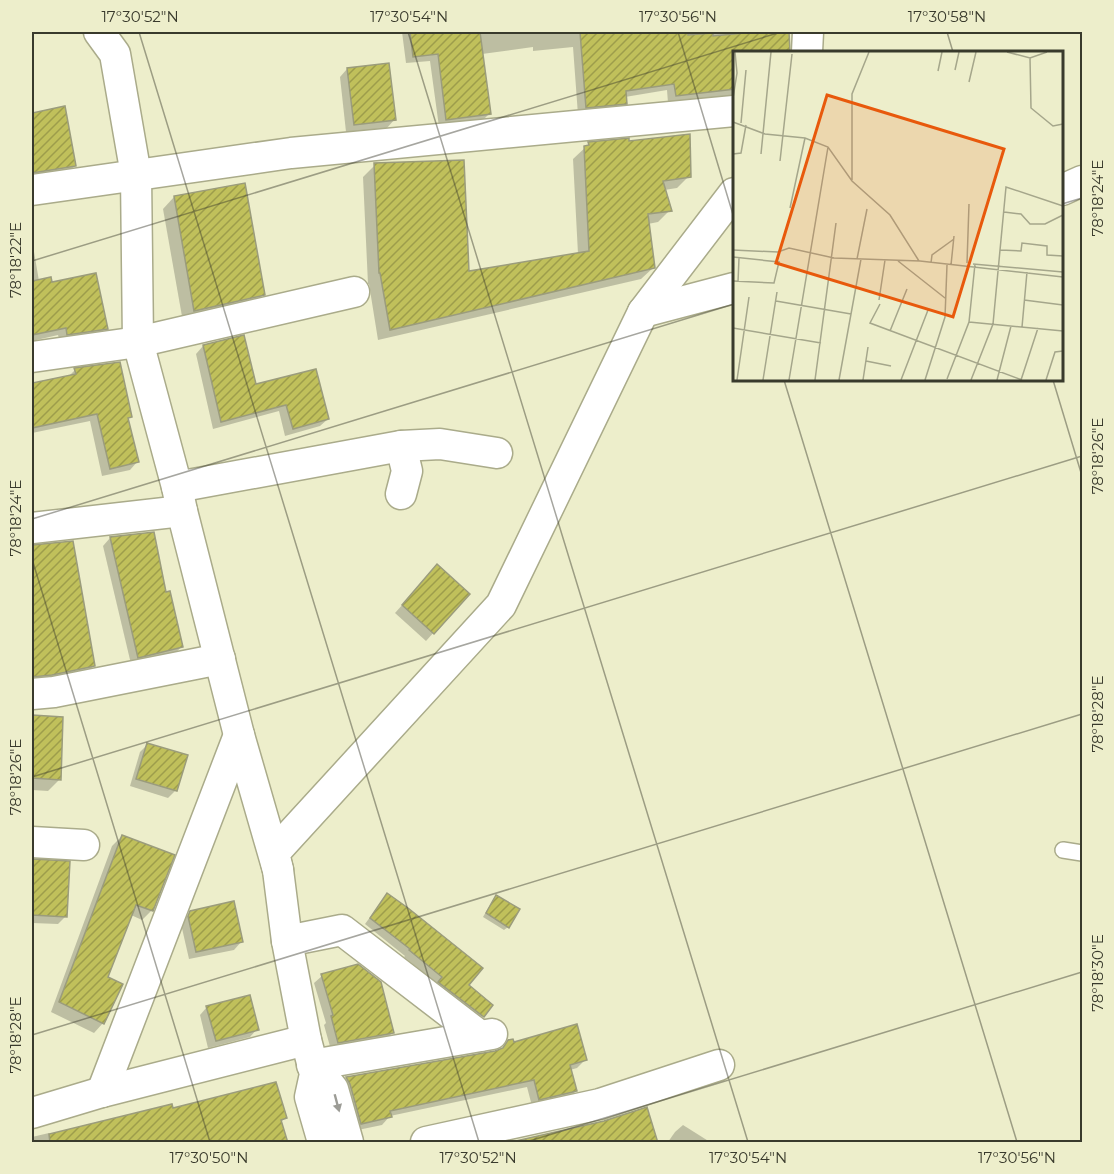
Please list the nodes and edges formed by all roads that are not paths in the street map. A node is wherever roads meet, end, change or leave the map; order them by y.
1 (99, 32) edge
2 (808, 32) edge
3 (807, 51) edge
4 (733, 111) edge
5 (136, 175) junction
6 (1083, 181) edge
7 (32, 190) edge
8 (1063, 190) edge
9 (733, 196) edge
10 (733, 289) edge
11 (354, 292) dead end
12 (643, 312) junction
13 (138, 342) junction
14 (32, 357) edge
15 (400, 446) junction
16 (497, 453) dead end
17 (401, 494) dead end
18 (180, 499) junction
19 (32, 528) edge
20 (219, 659) junction
21 (32, 694) edge
22 (239, 735) junction
23 (32, 842) edge
24 (84, 845) dead end
25 (1063, 850) dead end
26 (1083, 853) edge
27 (278, 870) junction
28 (287, 941) junction
29 (311, 1060) junction
30 (719, 1065) dead end
31 (102, 1092) junction
32 (32, 1113) edge
33 (323, 1143) edge
34 (348, 1143) edge
35 (426, 1143) edge

1 - 5 street
2 - 3 street
4 - 5 street
5 - 7 street
5 - 13 street
6 - 8 street
9 - 12 street
10 - 12 street
11 - 13 street
12 - 27 street
13 - 14 street
13 - 18 street
15 - 16 street
15 - 17 street
15 - 18 street
18 - 19 street
18 - 20 street
20 - 21 street
20 - 22 street
22 - 27 street
22 - 31 street
23 - 24 street
25 - 26 lane
27 - 28 street
28 - 29 street
28 - 29 street
29 - 31 street
29 - 33 street
29 -> 34 street
30 - 35 street
31 - 32 street

